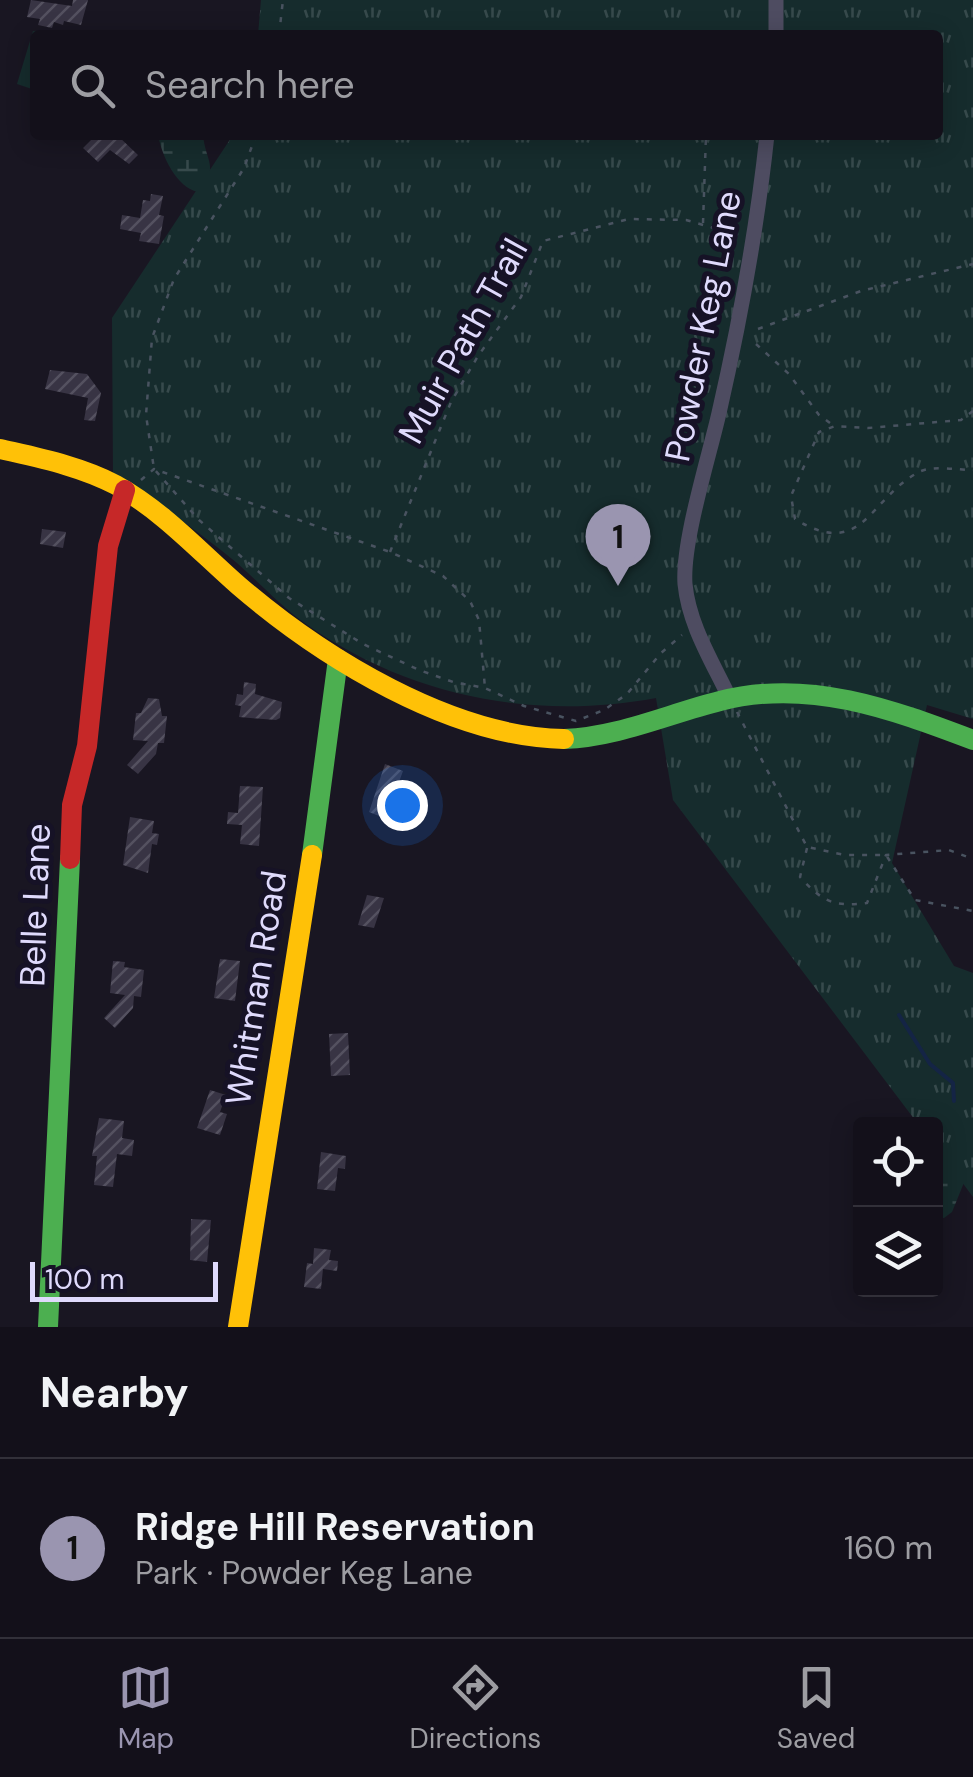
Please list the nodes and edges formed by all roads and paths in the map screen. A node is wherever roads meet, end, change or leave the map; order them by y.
1 (283, 0) edge
2 (776, 0) edge
3 (280, 30) edge
4 (776, 30) edge
5 (254, 140) edge
6 (706, 140) edge
7 (766, 140) edge
8 (703, 225) junction
9 (754, 239) junction
10 (973, 264) edge
11 (758, 329) dead end
12 (756, 344) dead end
13 (973, 411) edge
14 (835, 426) junction
15 (0, 450) edge
16 (154, 469) junction
17 (973, 470) edge
18 (124, 490) junction
19 (390, 552) junction
20 (694, 624) junction
21 (338, 660) junction
22 (485, 688) junction
23 (729, 697) junction
24 (973, 740) edge
25 (807, 847) junction
26 (886, 854) junction
27 (973, 859) edge
28 (973, 911) edge
29 (48, 1327) edge
30 (238, 1327) edge

1 - 3 path
2 - 4 street
5 - 16 path
6 - 8 path
7 - 9 street, Powder Keg Lane
8 - 9 path, Muir Path Trail
8 - 19 path, Muir Path Trail
9 - 20 street, Powder Keg Lane
10 - 11 path
12 - 14 path
13 - 14 path
14 - 17 path
15 - 18 street
16 - 18 path
16 - 19 path
16 - 22 path
18 - 21 street
18 - 29 street, Belle Lane
19 - 22 path
20 - 22 path
20 - 23 street, Powder Keg Lane
21 - 23 street
21 - 30 street, Whitman Road
23 - 24 street
23 - 25 path
25 - 26 path
25 - 26 path
26 - 27 path
26 - 28 path

